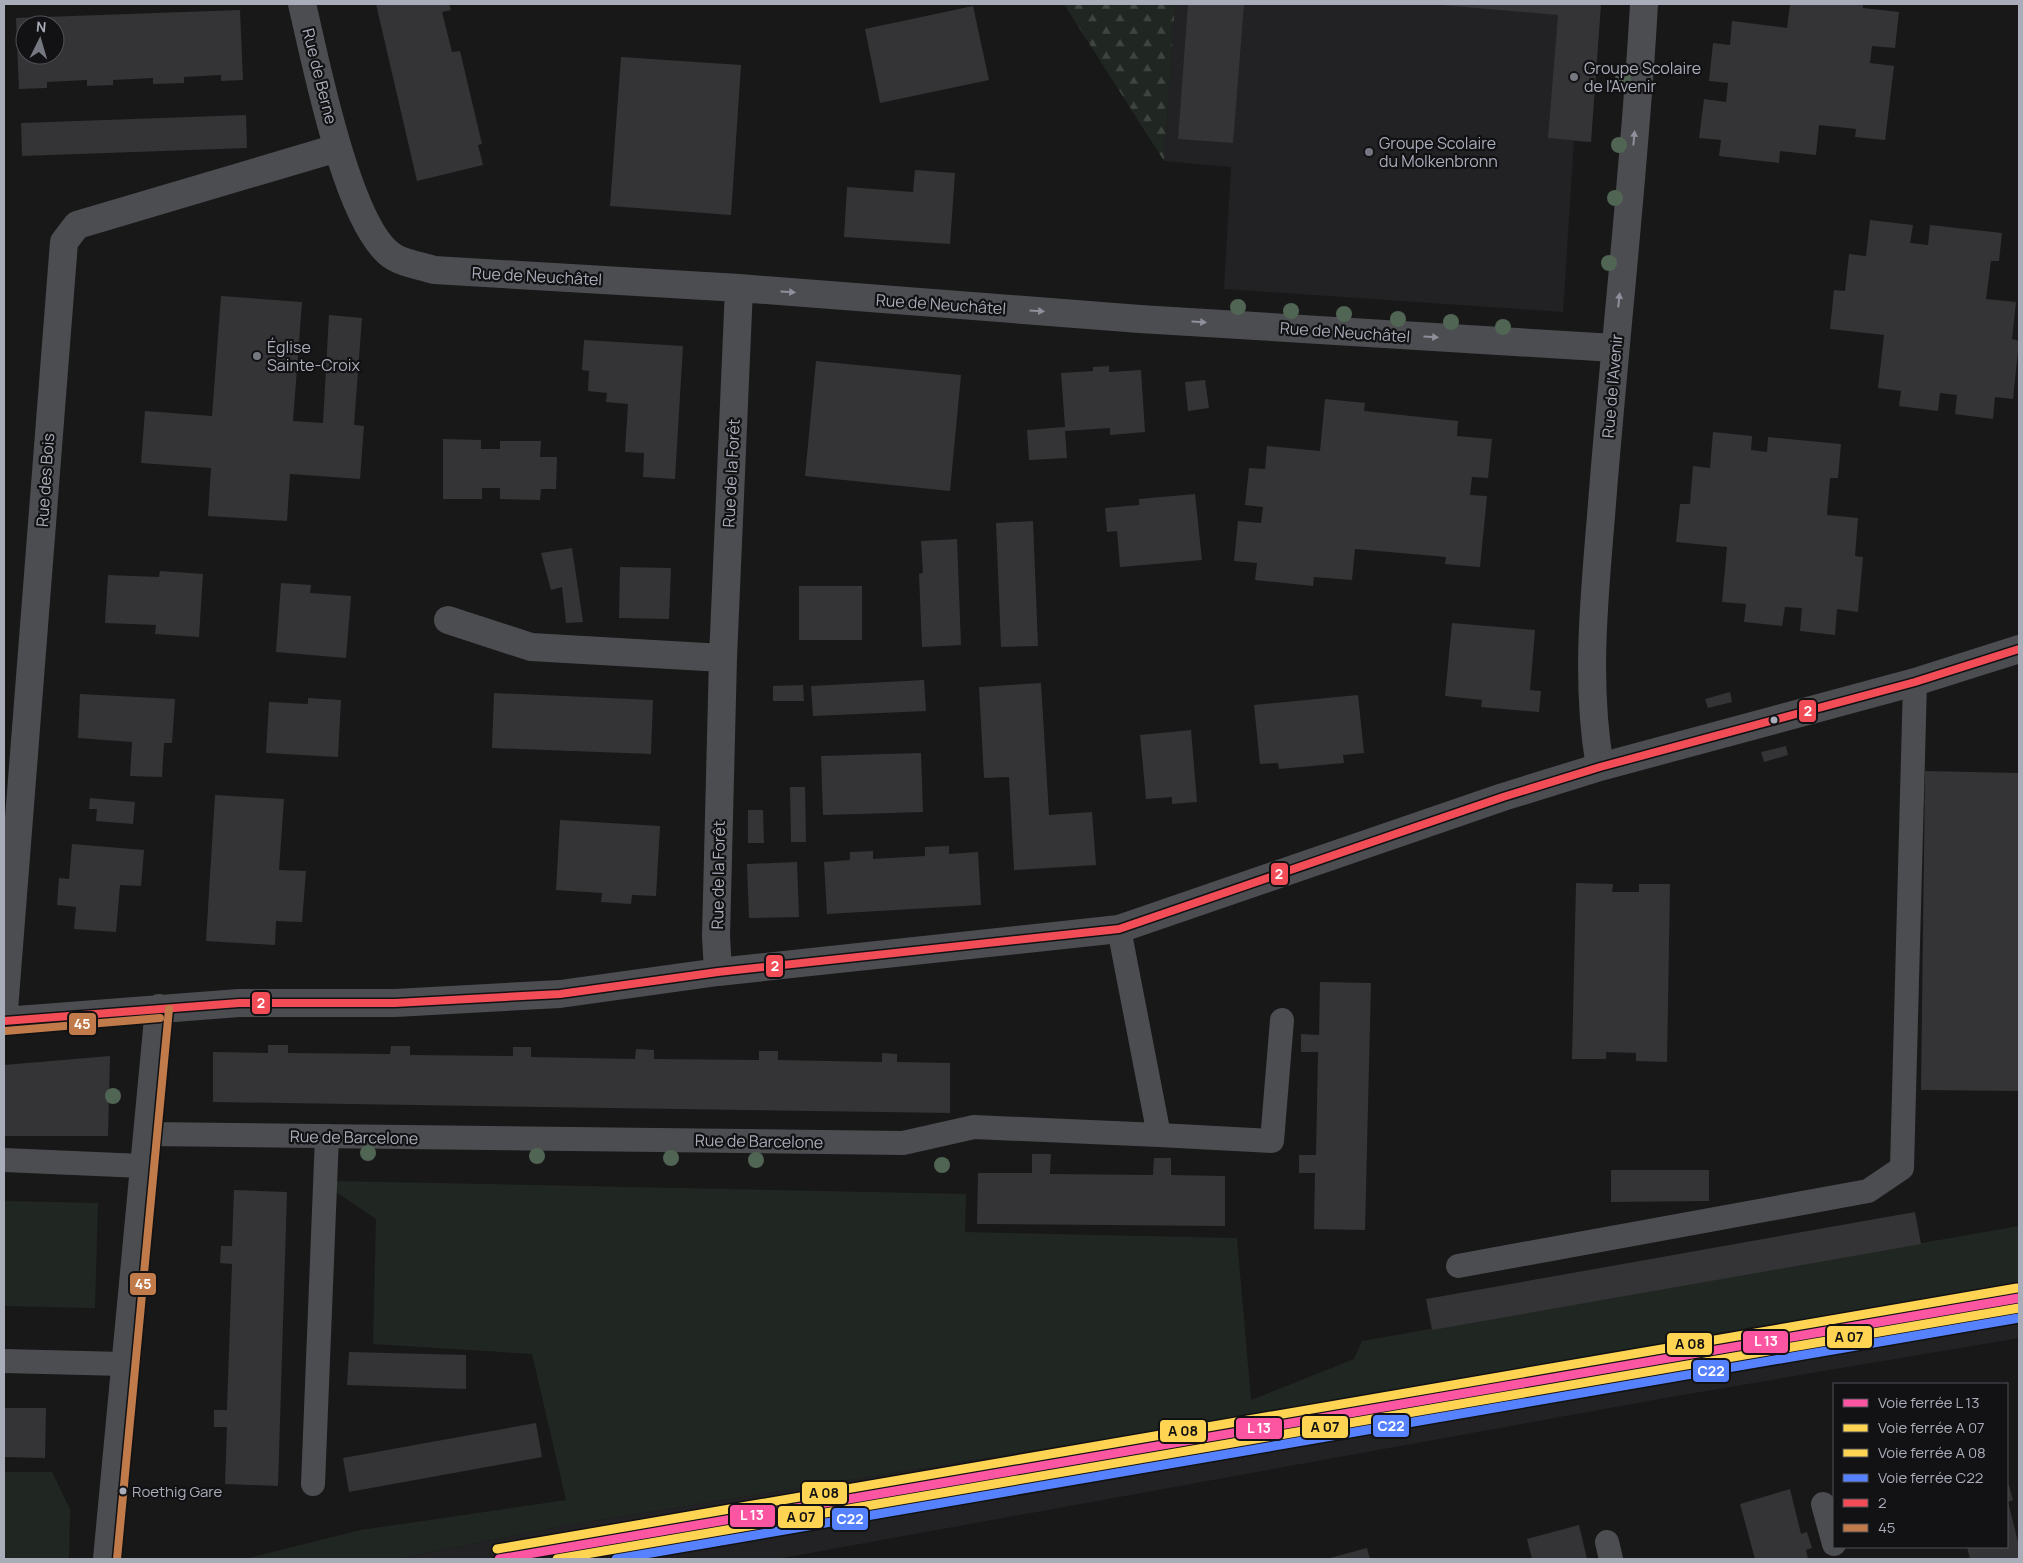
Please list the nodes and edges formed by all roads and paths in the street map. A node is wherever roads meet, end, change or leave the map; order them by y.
1 (302, 4) edge
2 (1644, 4) edge
3 (337, 148) junction
4 (739, 288) junction
5 (1614, 348) junction
6 (448, 620) dead end
7 (2019, 649) edge
8 (723, 658) junction
9 (1915, 682) junction
10 (1600, 768) junction
11 (1119, 929) junction
12 (718, 972) junction
13 (159, 1008) junction
14 (4, 1010) edge
15 (1282, 1020) dead end
16 (4, 1021) edge
17 (146, 1134) junction
18 (326, 1136) junction
19 (1159, 1136) junction
20 (4, 1160) edge
21 (142, 1166) junction
22 (1458, 1266) dead end
23 (4, 1361) edge
24 (124, 1364) junction
25 (313, 1484) dead end
26 (1823, 1504) dead end
27 (1833, 1538) edge
28 (107, 1559) edge

1 - 3 street, Rue de Berne
5 -> 2 street, Rue de l'Avenir
3 - 4 street, Rue de Neuchâtel
3 - 14 street, Rue des Bois
4 -> 5 street, Rue de Neuchâtel
4 - 8 street, Rue de la Forêt
5 - 10 street, Rue de l'Avenir
6 - 8 street
7 - 9 street
8 - 12 street, Rue de la Forêt
9 - 10 street
9 - 22 lane
10 - 11 street
11 - 12 street
11 - 19 lane
12 - 13 street
13 - 16 street
13 - 17 street
15 - 19 lane, Rue de Barcelone
17 - 18 lane, Rue de Barcelone
17 - 21 street
18 - 19 lane, Rue de Barcelone
18 - 25 lane
20 - 21 lane
21 - 24 street
23 - 24 lane
24 - 28 street
26 - 27 lane

